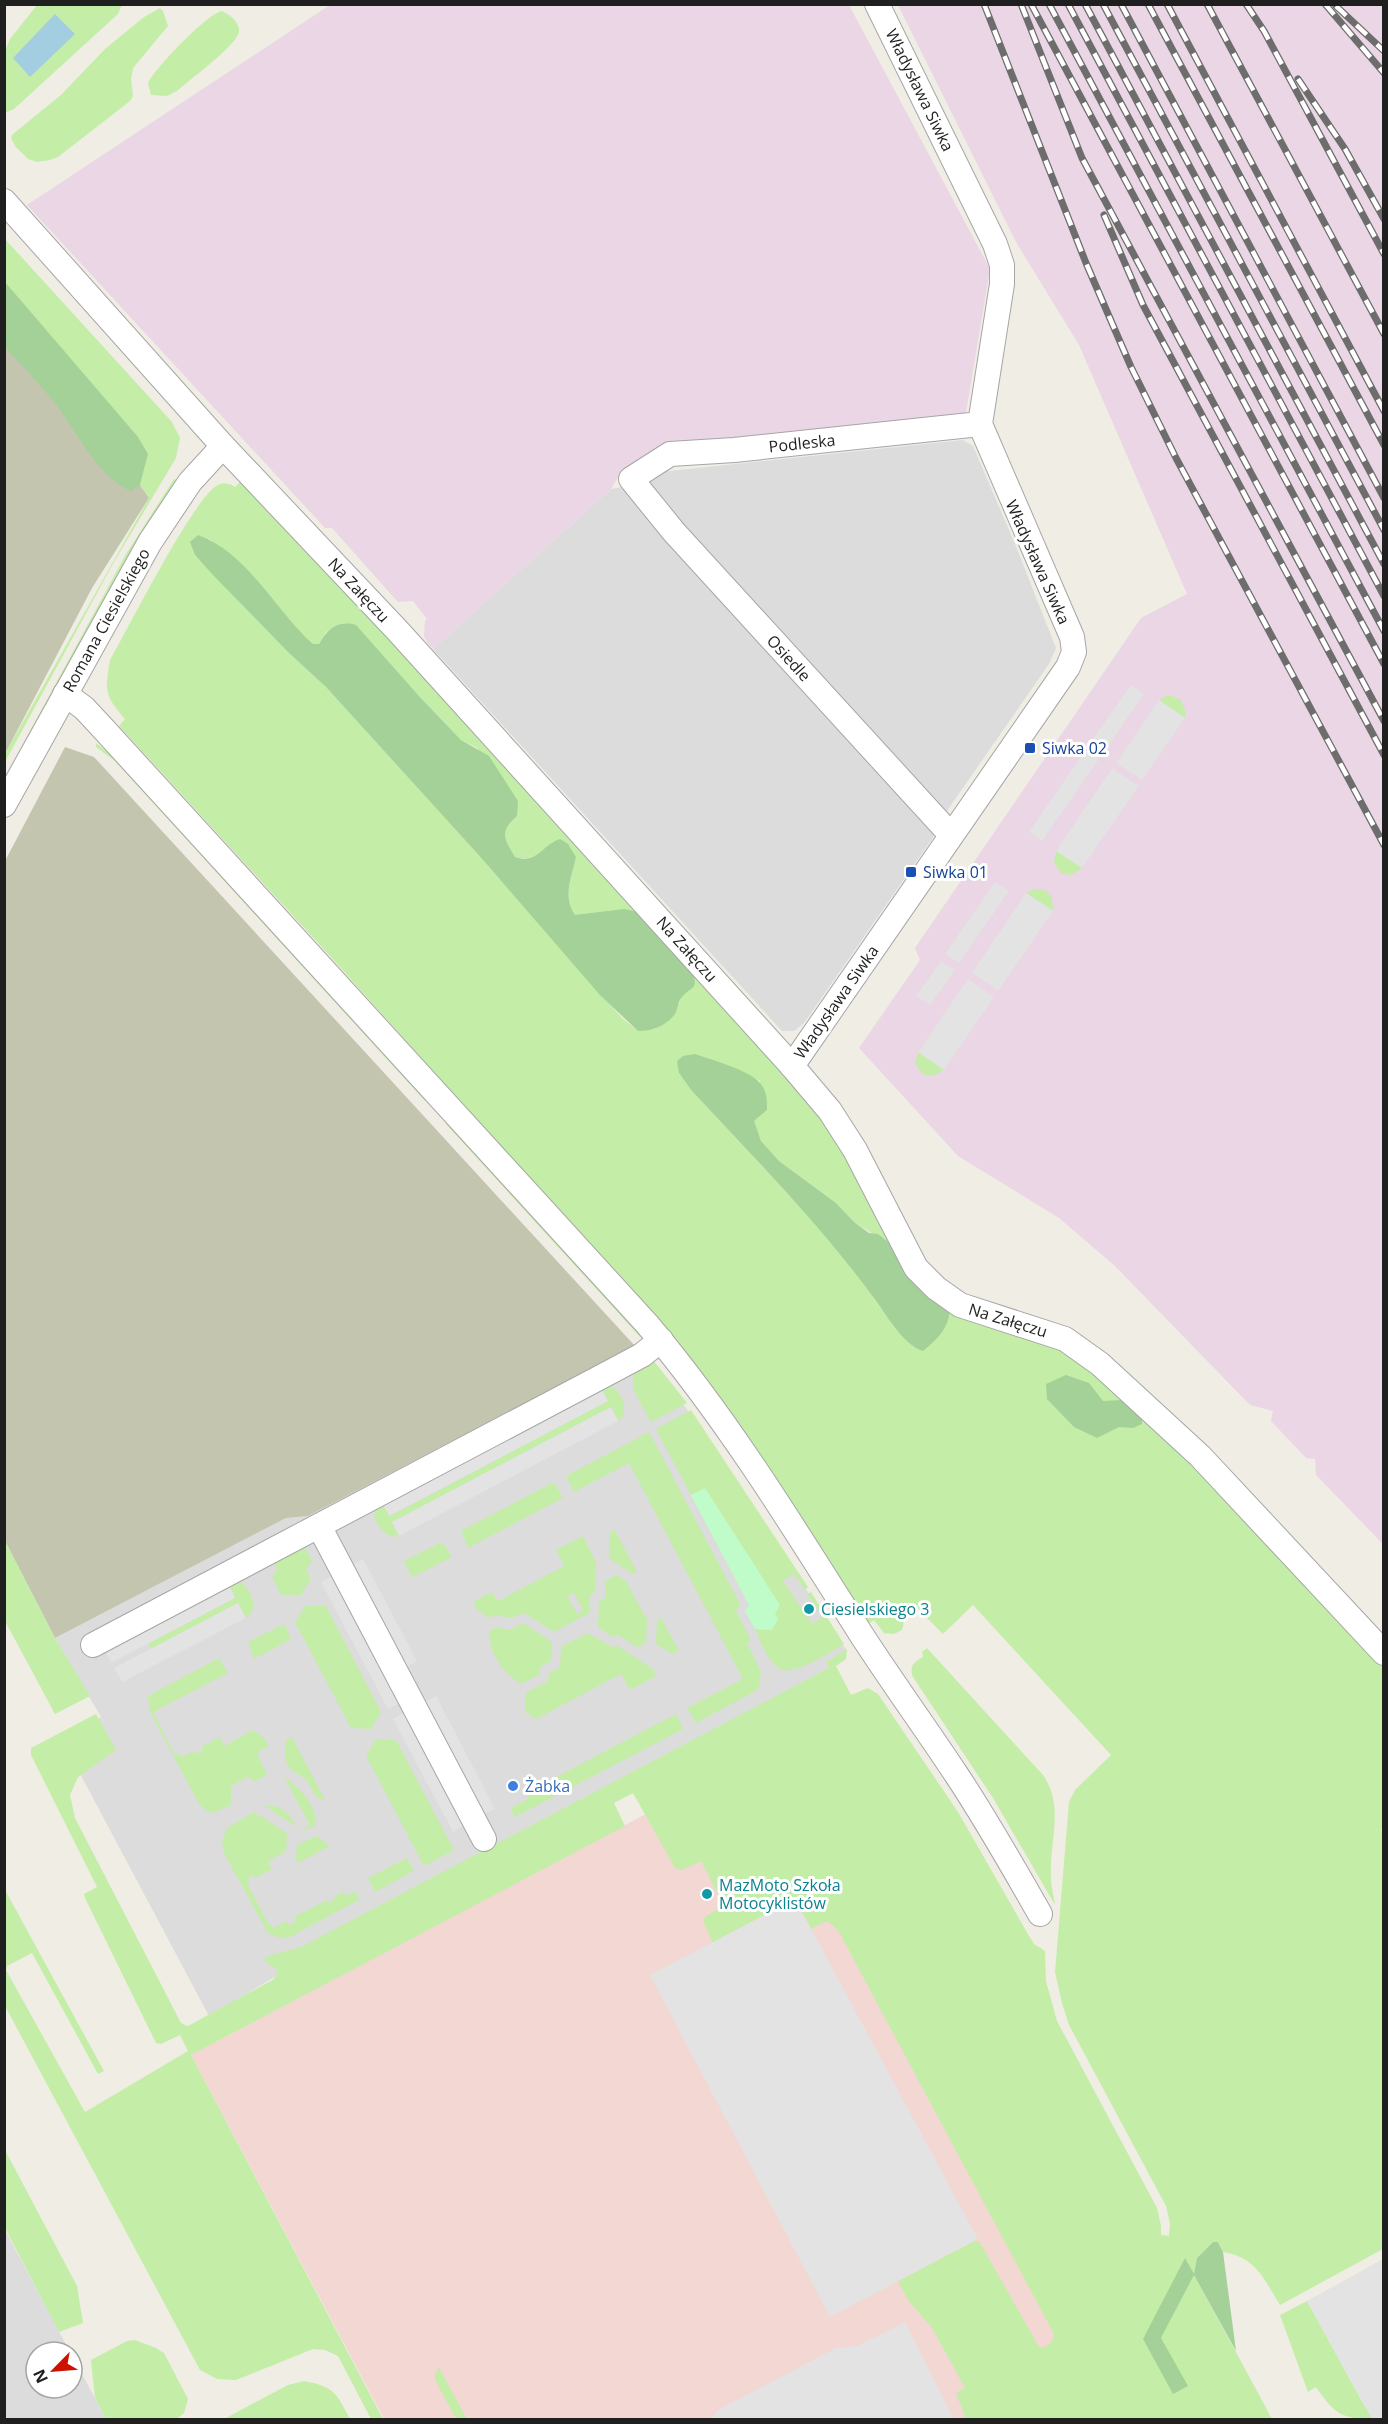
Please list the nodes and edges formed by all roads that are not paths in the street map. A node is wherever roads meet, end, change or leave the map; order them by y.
1 (877, 4) edge
2 (4, 201) edge
3 (980, 424) junction
4 (223, 446) junction
5 (630, 479) joint
6 (65, 694) junction
7 (4, 805) edge
8 (951, 835) junction
9 (792, 1066) junction
10 (661, 1340) junction
11 (319, 1526) junction
12 (93, 1645) dead end
13 (1383, 1653) edge
14 (484, 1839) dead end
15 (1040, 1914) dead end

1 - 3 street, Władysława Siwka
2 - 4 street, Na Załęczu
3 - 5 street, Podleska
3 - 8 street, Władysława Siwka
4 - 6 street, Romana Ciesielskiego
4 - 9 street, Na Załęczu
5 - 8 street, Osiedle
6 - 7 street, Romana Ciesielskiego
6 - 10 street
8 - 9 street, Władysława Siwka
9 - 13 street, Na Załęczu
10 - 11 street
10 - 15 street
11 - 12 street
11 - 14 street

